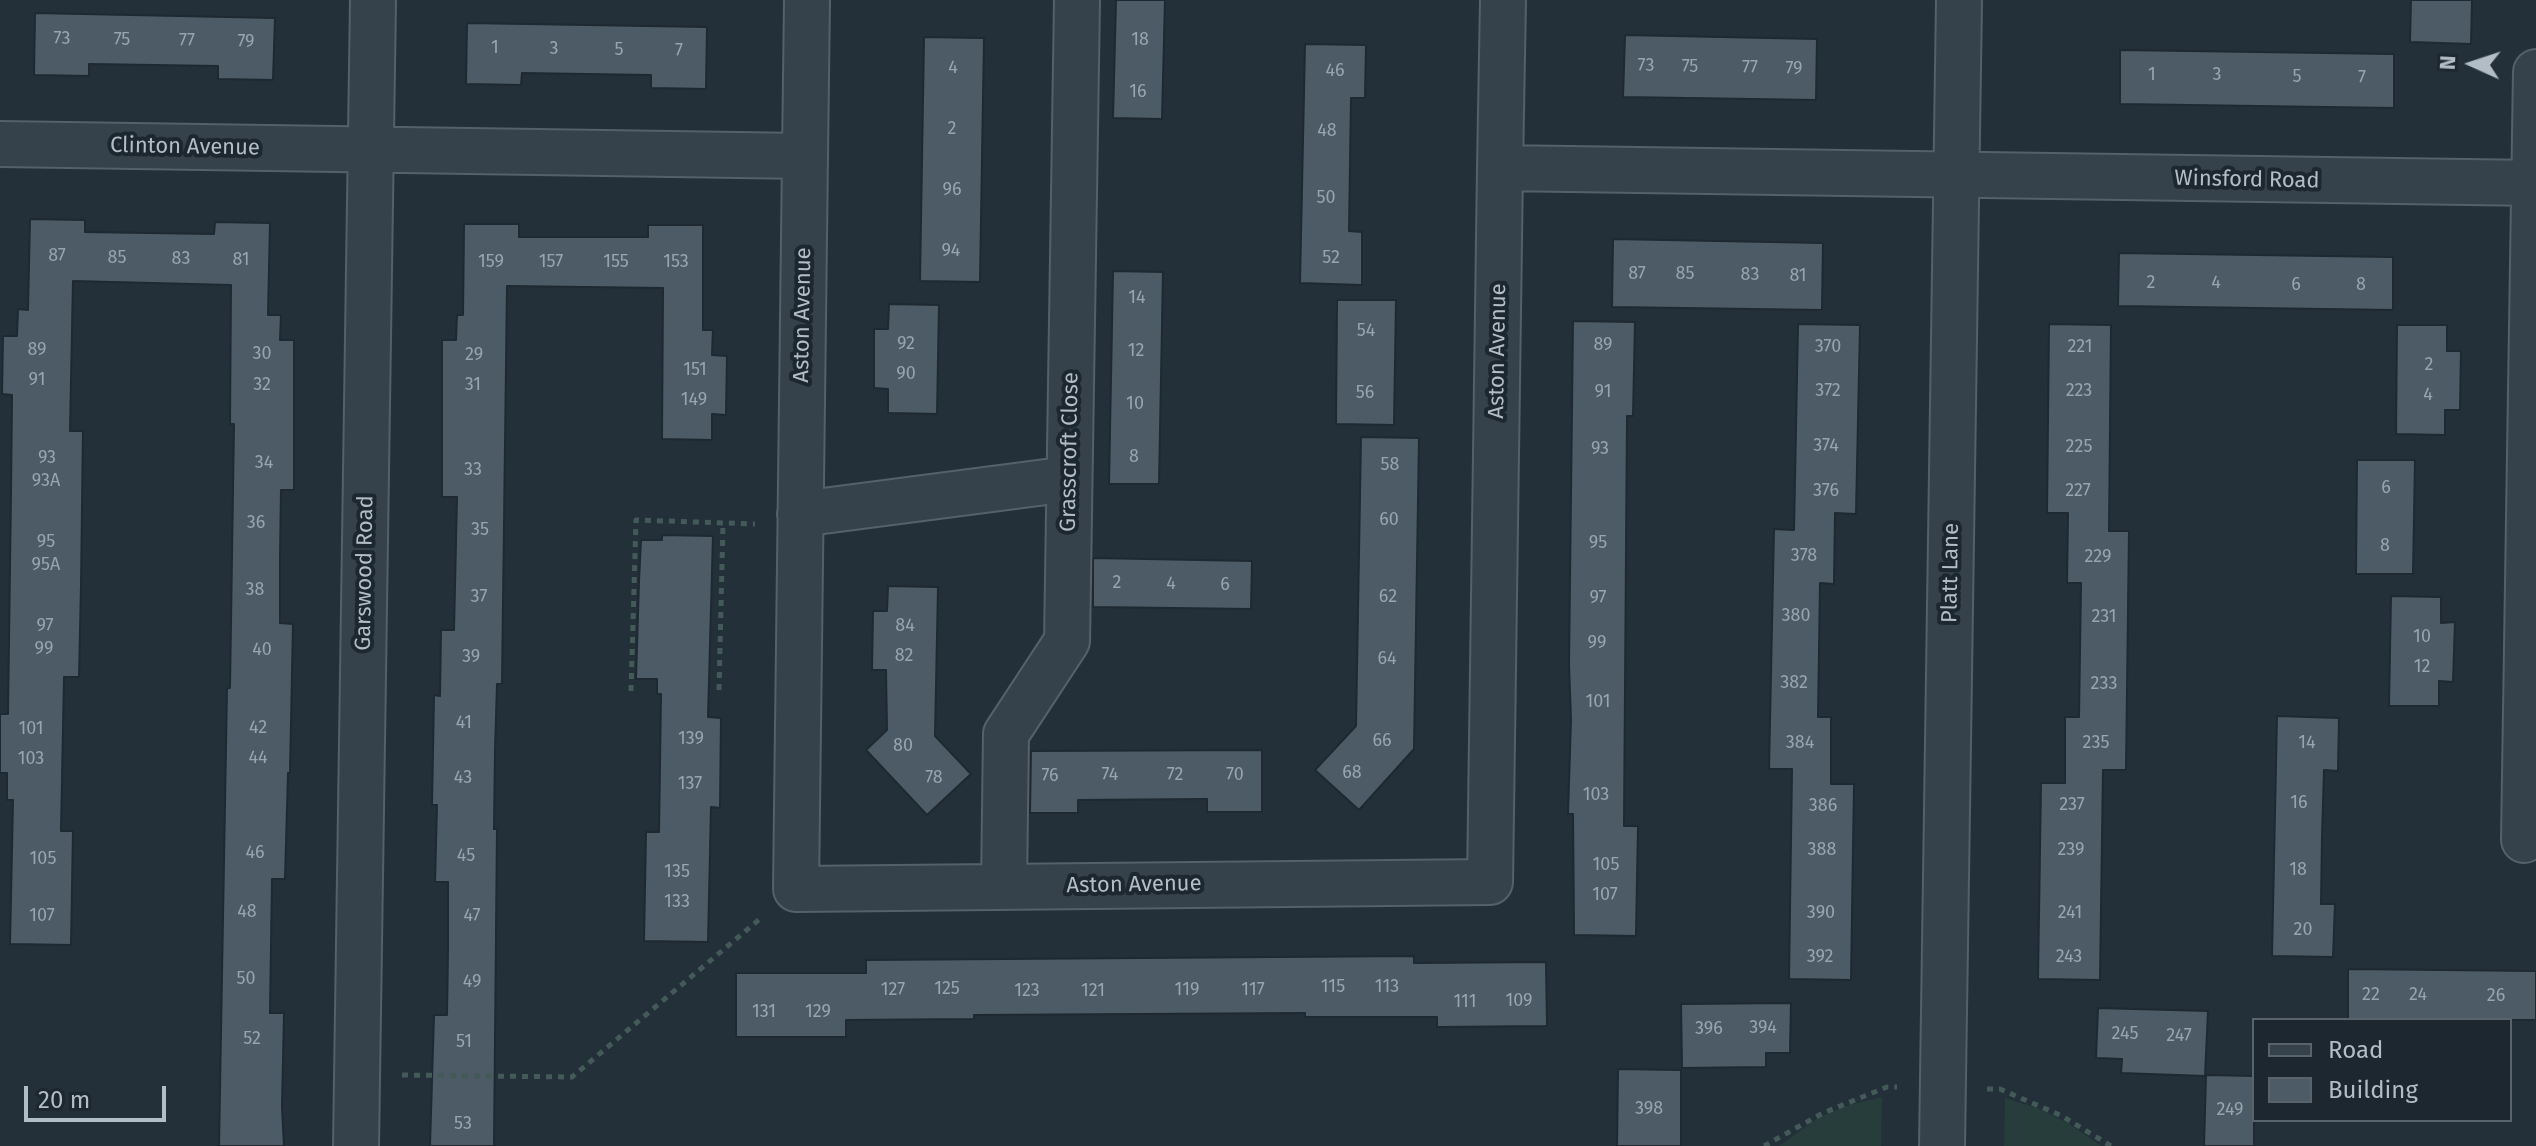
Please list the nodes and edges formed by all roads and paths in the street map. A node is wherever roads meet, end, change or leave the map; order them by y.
1 (373, 0) edge
2 (807, 0) edge
3 (1077, 0) edge
4 (1503, 0) edge
5 (1959, 0) edge
6 (2536, 72) edge
7 (0, 144) edge
8 (371, 150) junction
9 (805, 156) junction
10 (1500, 168) junction
11 (1957, 176) junction
12 (2535, 183) edge
13 (1069, 479) junction
14 (800, 520) junction
15 (723, 523) junction
16 (719, 690) dead end
17 (631, 691) dead end
18 (2524, 840) dead end
19 (1004, 886) junction
20 (796, 889) junction
21 (357, 1075) junction
22 (1943, 1089) junction
23 (356, 1146) edge
24 (1764, 1146) edge
25 (1942, 1146) edge
26 (2111, 1146) edge

1 - 8 street, Garswood Road
2 - 9 street, Aston Avenue
3 - 13 street, Grasscroft Close
4 - 10 street, Aston Avenue
5 - 11 street, Platt Lane
6 - 12 street
7 - 8 street, Clinton Avenue
8 - 9 street
8 - 21 street, Garswood Road
9 - 14 street, Aston Avenue
10 - 11 street
10 - 19 street, Aston Avenue
11 - 12 street, Winsford Road
11 - 22 street, Platt Lane
12 - 18 street
13 - 14 street
13 - 19 street, Grasscroft Close
14 - 15 path
14 - 20 street, Aston Avenue
15 - 16 path
15 - 17 path
19 - 20 street, Aston Avenue
20 - 21 path
21 - 23 street, Garswood Road
22 - 24 path
22 - 25 street, Platt Lane
22 - 26 path

